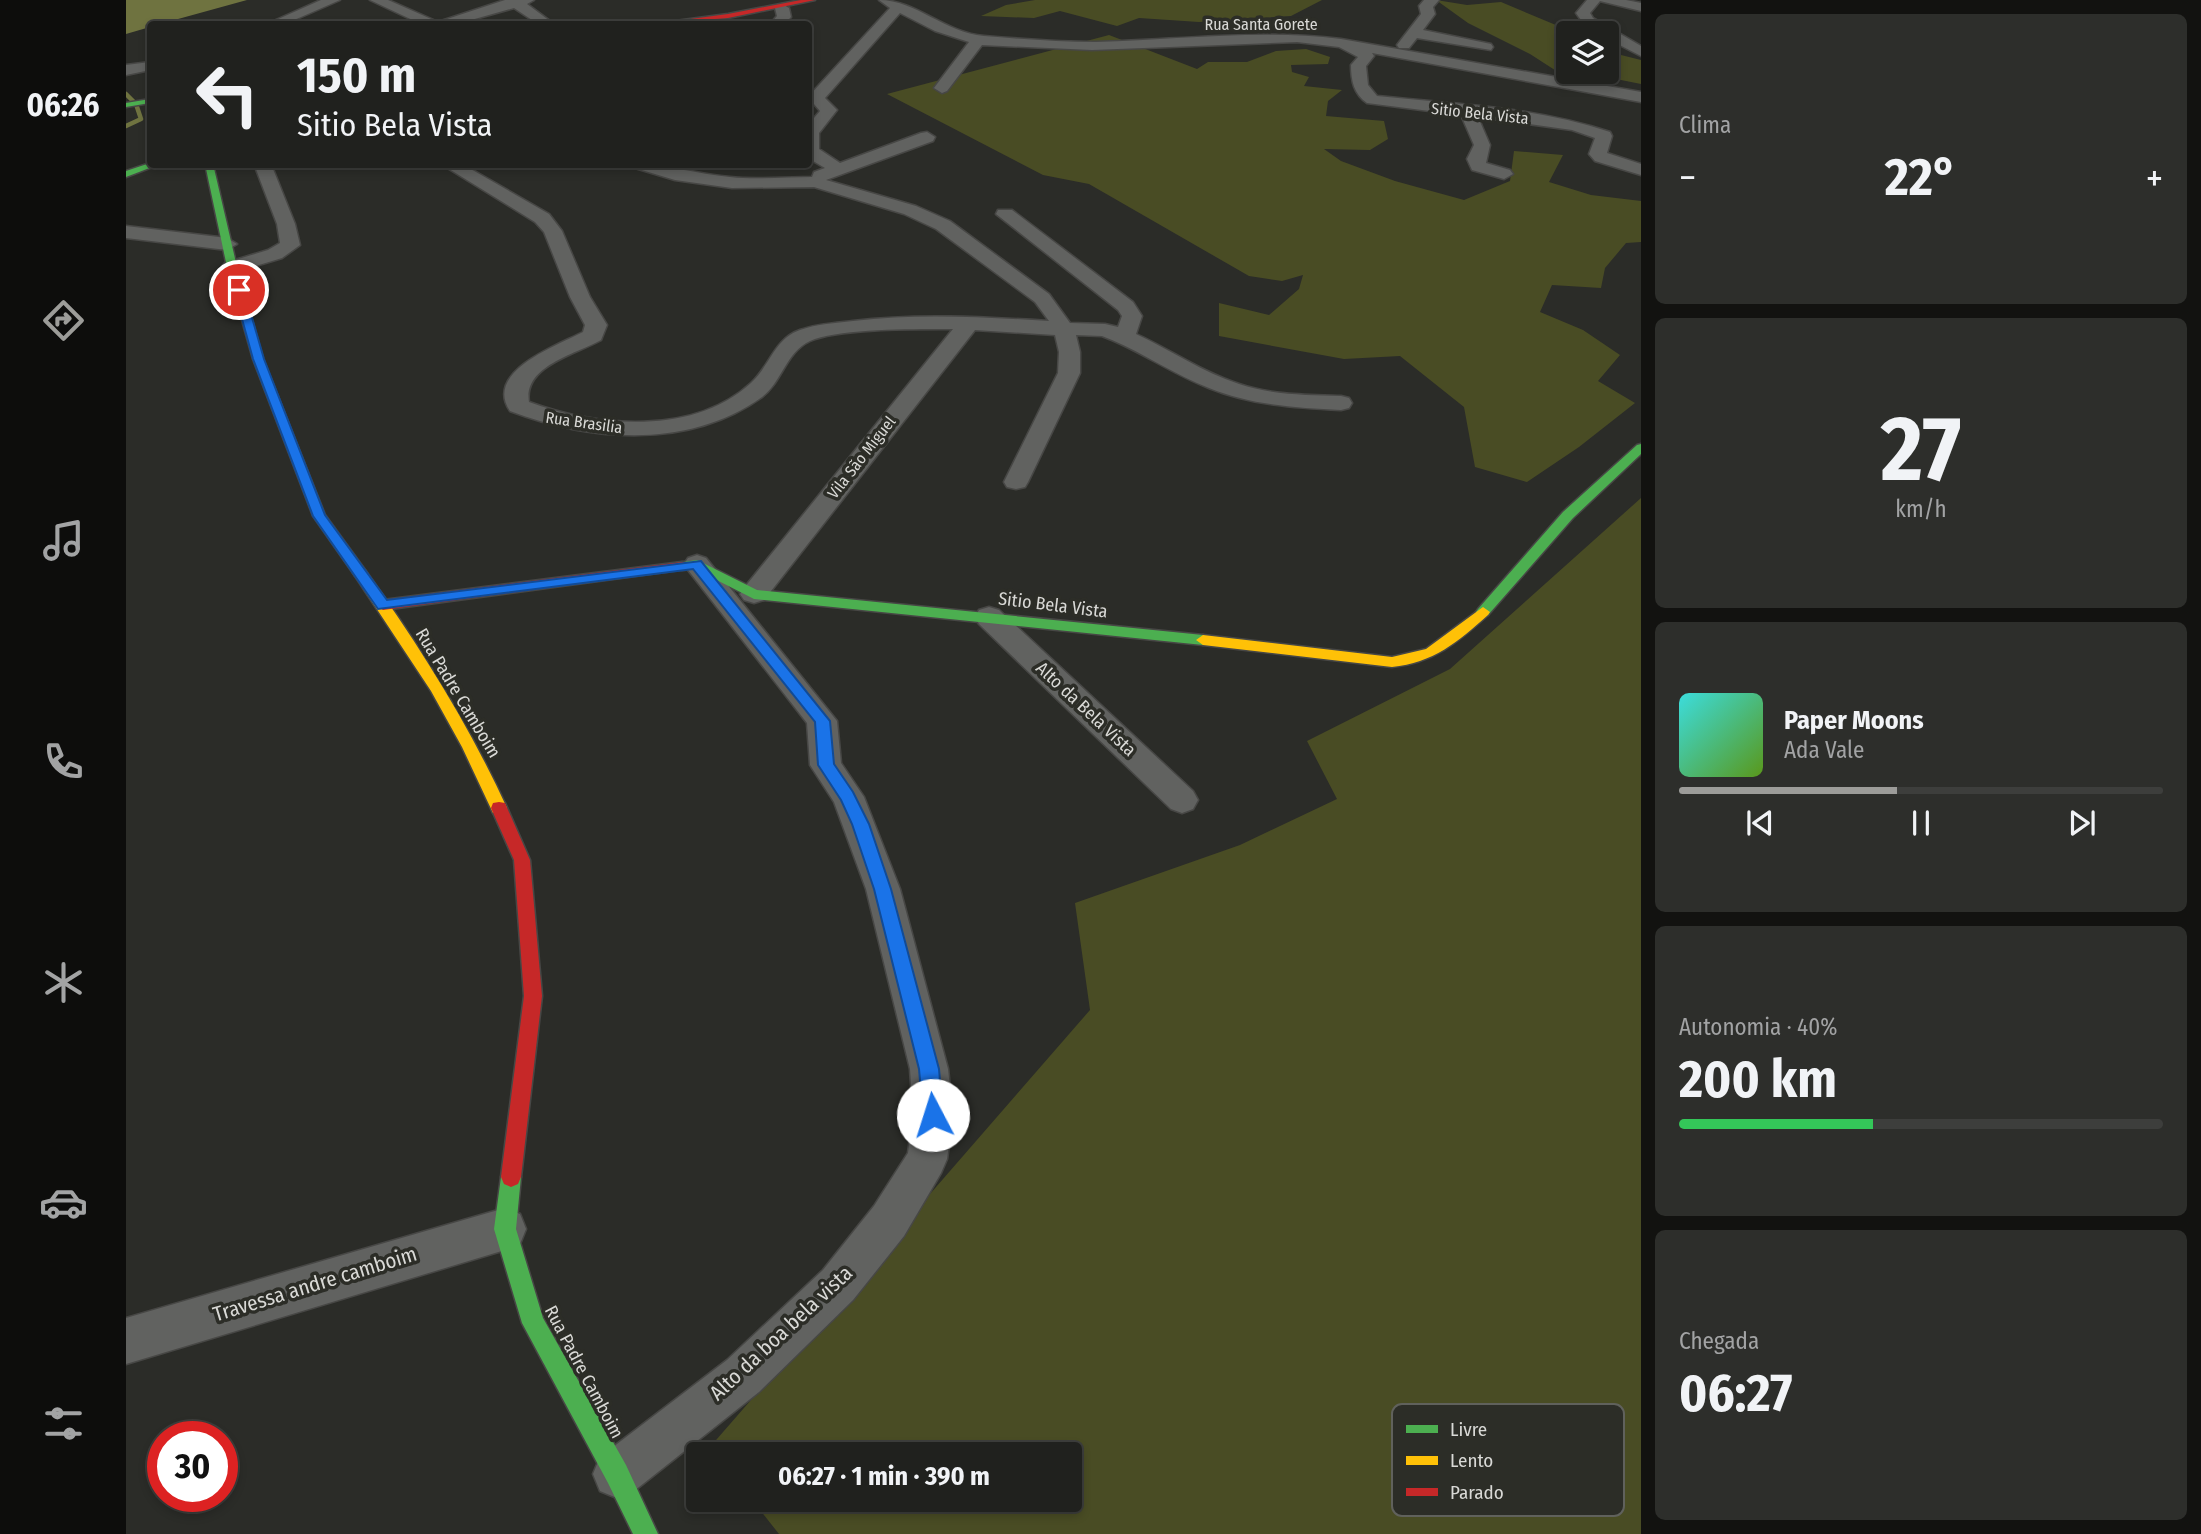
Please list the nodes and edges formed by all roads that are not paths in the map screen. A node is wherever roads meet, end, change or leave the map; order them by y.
1 (333, 0) edge
2 (377, 0) edge
3 (813, 0) edge
4 (1432, 0) edge
5 (1594, 0) edge
6 (1606, 0) edge
7 (518, 1) edge
8 (893, 3) edge
9 (1641, 7) edge
10 (782, 8) junction
11 (281, 21) edge
12 (425, 21) edge
13 (453, 21) edge
14 (543, 21) edge
15 (680, 21) edge
16 (780, 21) edge
17 (1415, 33) junction
18 (978, 40) junction
19 (1341, 43) junction
20 (1486, 47) dead end
21 (1641, 52) edge
22 (1397, 55) junction
23 (147, 66) edge
24 (126, 70) edge
25 (942, 88) dead end
26 (1641, 97) edge
27 (1467, 111) junction
28 (812, 132) edge
29 (927, 136) dead end
30 (812, 152) edge
31 (147, 167) edge
32 (210, 168) edge
33 (264, 168) edge
34 (456, 168) edge
35 (653, 168) edge
36 (838, 169) junction
37 (1641, 170) edge
38 (126, 174) edge
39 (731, 174) edge
40 (1504, 174) dead end
41 (806, 181) junction
42 (1004, 214) dead end
43 (126, 232) edge
44 (227, 244) junction
45 (232, 267) junction
46 (971, 322) junction
47 (1064, 329) junction
48 (1125, 337) junction
49 (1341, 403) dead end
50 (1641, 448) edge
51 (1016, 482) dead end
52 (697, 564) junction
53 (754, 594) junction
54 (383, 606) junction
55 (989, 617) junction
56 (1182, 800) dead end
57 (505, 1229) junction
58 (126, 1341) edge
59 (617, 1474) junction
60 (646, 1534) edge

1 - 11 street
2 - 12 street
3 - 10 street
4 - 17 street
5 - 21 street
6 - 9 street
7 - 13 street
7 - 14 street
8 - 18 street, Rua Santa Gorete
8 - 28 street
10 - 15 street
10 - 16 street
17 - 20 street
17 - 22 street
18 - 19 street, Rua Santa Gorete
18 - 25 street
19 - 22 street, Rua Santa Gorete
19 - 27 street, Sitio Bela Vista
22 - 26 street, Rua Santa Gorete
23 - 24 street
27 - 37 street, Sitio Bela Vista
27 - 40 street
29 - 36 street
30 - 36 street
31 - 38 street
32 - 44 street, Rua Padre Camboim
33 - 45 street
34 - 46 street, Rua Brasilia
35 - 39 street
36 - 41 street
39 - 41 street
41 - 47 street
42 - 48 street
43 - 44 street
44 - 45 street, Rua Padre Camboim
45 - 54 street, Rua Padre Camboim
46 - 47 street
46 - 53 street, Vila São Miguel
47 - 48 street
47 - 51 street
48 - 49 street
50 - 55 street, Sitio Bela Vista
52 - 53 street, Sitio Bela Vista
52 - 54 street
52 - 59 street, Alto da boa bela vista
53 - 55 street, Sitio Bela Vista
54 - 57 street, Rua Padre Camboim
55 - 56 street, Alto da Bela Vista
57 - 58 street, Travessa andre camboim
57 - 59 street, Rua Padre Camboim
59 - 60 street, Rua Padre Camboim

